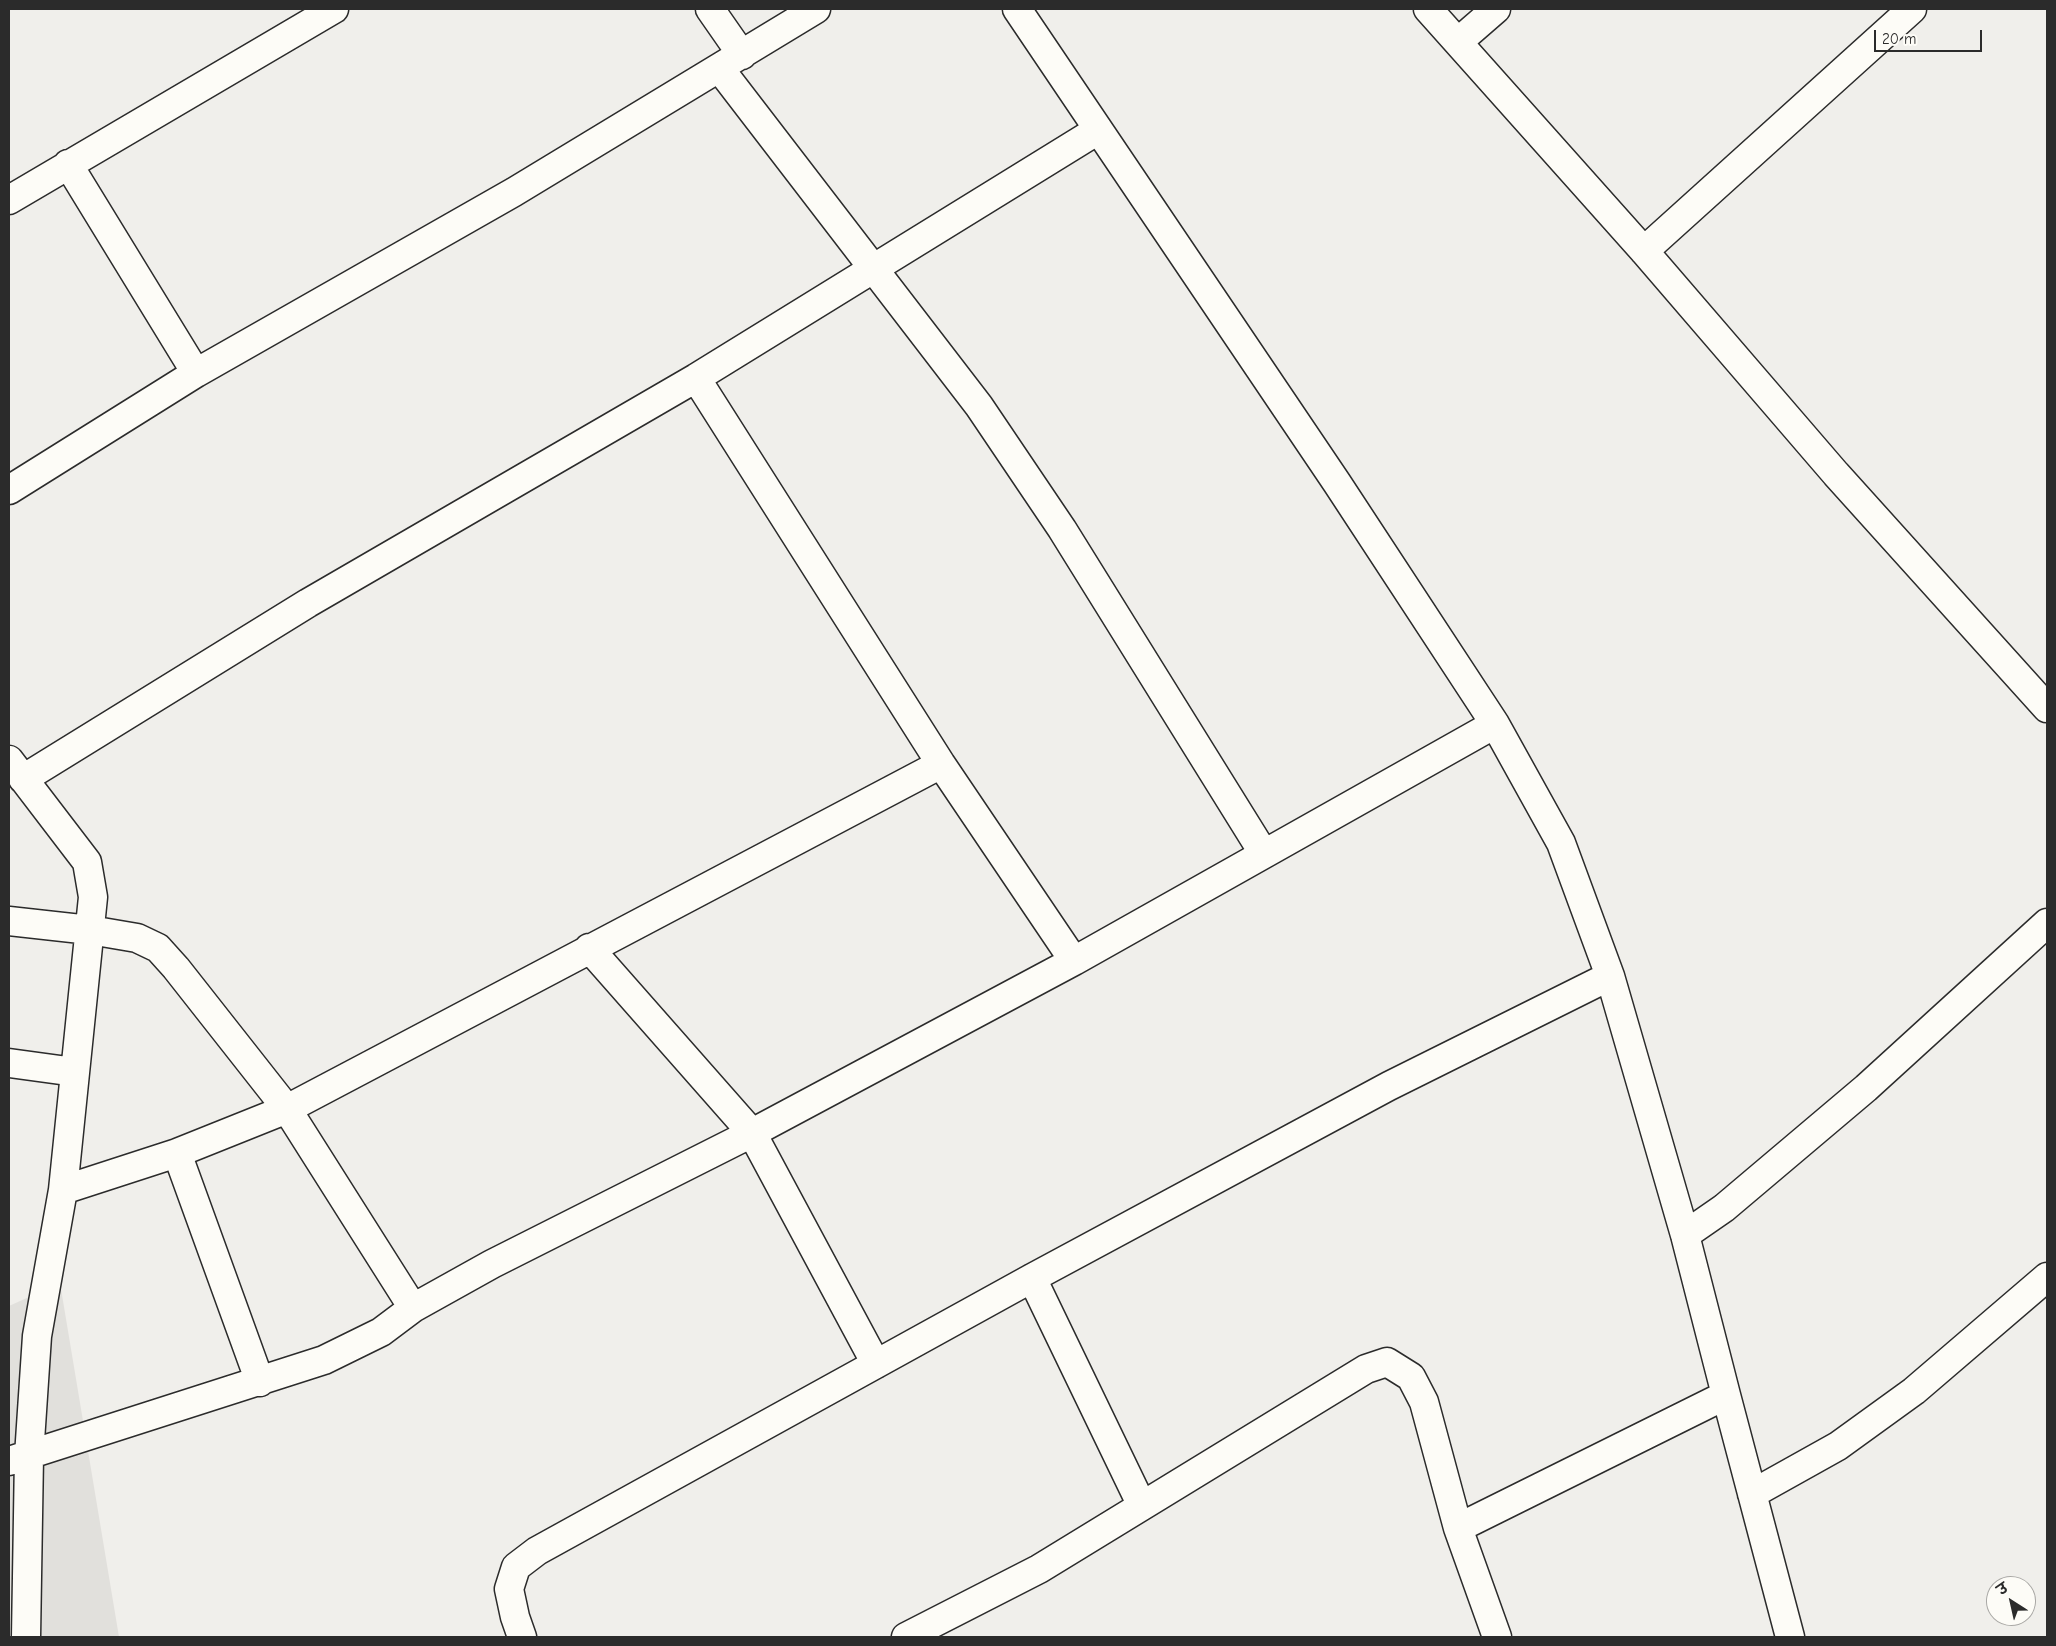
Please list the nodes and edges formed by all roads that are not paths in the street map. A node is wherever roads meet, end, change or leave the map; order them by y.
1 (334, 9) edge
2 (710, 9) edge
3 (816, 9) edge
4 (1017, 9) edge
5 (1428, 9) edge
6 (1496, 9) edge
7 (1912, 9) edge
8 (1458, 42) junction
9 (731, 62) junction
10 (1098, 130) junction
11 (68, 164) junction
12 (9, 200) edge
13 (1644, 251) junction
14 (874, 269) junction
15 (196, 373) junction
16 (696, 378) junction
17 (9, 490) edge
18 (2047, 708) edge
19 (1495, 724) junction
20 (941, 764) junction
21 (16, 769) edge
22 (1264, 854) junction
23 (9, 921) edge
24 (2047, 924) edge
25 (90, 930) junction
26 (590, 948) junction
27 (1074, 961) junction
28 (1610, 976) junction
29 (9, 1063) edge
30 (75, 1072) junction
31 (287, 1109) junction
32 (752, 1133) junction
33 (176, 1153) junction
34 (63, 1190) junction
35 (1685, 1235) junction
36 (2047, 1277) edge
37 (1032, 1278) junction
38 (413, 1308) junction
39 (876, 1364) junction
40 (260, 1382) junction
41 (1726, 1395) junction
42 (19, 1458) edge
43 (1752, 1494) junction
44 (1142, 1506) junction
45 (1458, 1528) junction
46 (26, 1637) edge
47 (522, 1637) edge
48 (906, 1637) edge
49 (1497, 1637) edge
50 (1790, 1637) edge

1 - 11 street
2 - 9 street
3 - 9 street
4 - 10 street
5 - 8 street
6 - 8 street
7 - 13 street
8 - 13 street
9 - 14 street
9 - 15 street
10 - 14 street
10 - 19 street
11 - 12 street
11 - 15 street
13 - 18 street
14 - 16 street
14 - 22 street
15 - 17 street
16 - 20 street
16 - 21 street
19 - 22 street
19 - 28 street
20 - 26 street
20 - 27 street
21 - 25 street
22 - 27 street
23 - 25 street
24 - 35 street
25 - 30 street
25 - 31 street
26 - 31 street
26 - 32 street
27 - 32 street
28 - 35 street
28 - 37 street
29 - 30 street
30 - 34 street
31 - 33 street
31 - 38 street
32 - 38 street
32 - 39 street
33 - 34 street
33 - 40 street
34 - 42 street
35 - 41 street
36 - 43 street
37 - 39 street
37 - 44 street
38 - 40 street
39 - 47 street
40 - 42 street
41 - 43 street
41 - 45 street
42 - 46 street
43 - 50 street
44 - 45 street
44 - 48 street
45 - 49 street

